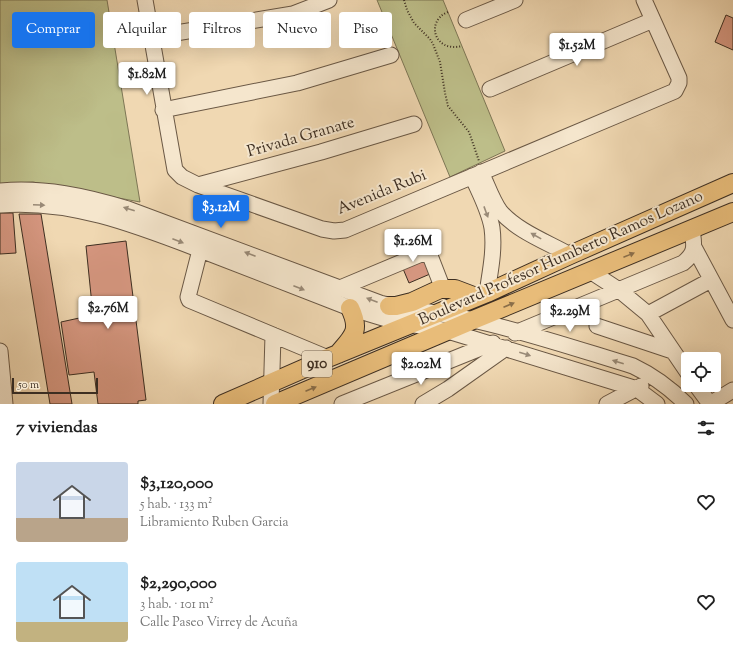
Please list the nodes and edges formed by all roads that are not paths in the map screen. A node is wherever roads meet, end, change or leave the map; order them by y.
1 (145, 0) edge
2 (329, 0) edge
3 (515, 0) edge
4 (644, 0) edge
5 (147, 12) edge
6 (466, 20) dead end
7 (653, 20) junction
8 (181, 32) edge
9 (153, 48) edge
10 (391, 55) dead end
11 (490, 89) dead end
12 (164, 110) junction
13 (414, 124) dead end
14 (478, 173) junction
15 (733, 183) edge
16 (198, 185) junction
17 (0, 191) edge
18 (0, 205) edge
19 (733, 212) edge
20 (692, 229) junction
21 (695, 249) junction
22 (200, 250) junction
23 (570, 255) junction
24 (590, 271) junction
25 (711, 280) junction
26 (340, 288) junction
27 (443, 289) junction
28 (619, 290) junction
29 (482, 295) junction
30 (389, 306) junction
31 (350, 308) junction
32 (438, 313) junction
33 (648, 314) junction
34 (473, 320) junction
35 (733, 320) edge
36 (412, 325) junction
37 (597, 326) dead end
38 (448, 331) junction
39 (518, 332) junction
40 (273, 335) junction
41 (491, 344) junction
42 (506, 348) junction
43 (0, 351) edge
44 (672, 351) junction
45 (333, 357) junction
46 (681, 363) edge
47 (653, 378) junction
48 (270, 384) junction
49 (637, 388) junction
50 (733, 390) edge
51 (701, 392) edge
52 (5, 404) edge
53 (223, 404) edge
54 (271, 404) edge
55 (275, 404) edge
56 (342, 404) edge
57 (423, 404) edge
58 (607, 404) edge
59 (656, 404) edge
60 (686, 404) edge

1 - 5 street, Avenida Rubi
2 - 8 street
3 - 6 street
4 - 7 street, Avenida Rubi
7 - 11 street
7 - 14 street, Avenida Rubi
9 - 12 street, Avenida Rubi
10 - 12 street
12 - 16 street, Avenida Rubi
13 - 16 street, Privada Granate
14 - 16 street, Avenida Rubi
23 -> 14 street
14 -> 29 street
15 - 23 main road, Boulevard Profesor Humberto Ramos Lozano
26 -> 17 street
18 -> 22 street
19 - 20 main road, Boulevard Profesor Humberto Ramos Lozano
20 - 21 street
24 -> 20 main road, Boulevard Profesor Humberto Ramos Lozano
21 - 25 street
21 - 28 street
22 -> 31 street
22 - 40 street
23 - 29 main road, Boulevard Profesor Humberto Ramos Lozano
24 - 28 street
34 -> 24 main road, Boulevard Profesor Humberto Ramos Lozano
25 - 33 street
25 - 35 street
26 - 27 street
30 -> 26 street
27 - 29 main road
27 - 30 main road
28 - 33 street
28 - 39 street
29 - 32 main road, Boulevard Profesor Humberto Ramos Lozano
30 - 32 street
31 - 36 street
31 - 45 main road
32 - 34 street
32 - 36 main road, Boulevard Profesor Humberto Ramos Lozano
33 - 44 street
34 - 38 main road, Boulevard Profesor Humberto Ramos Lozano
34 - 39 street
36 - 38 street
36 - 45 main road, 910
37 - 44 street
38 - 41 street
55 -> 38 main road, 910
39 - 41 street
47 -> 39 street
40 - 45 street
40 - 48 street
41 - 42 street
41 - 56 street
42 -> 49 street
42 - 57 street
43 - 52 street
44 - 46 street
45 - 48 main road, 910
47 - 49 street
47 - 60 street
48 - 53 main road, 910
48 - 54 street
49 - 58 street
49 - 59 street
50 - 51 street

